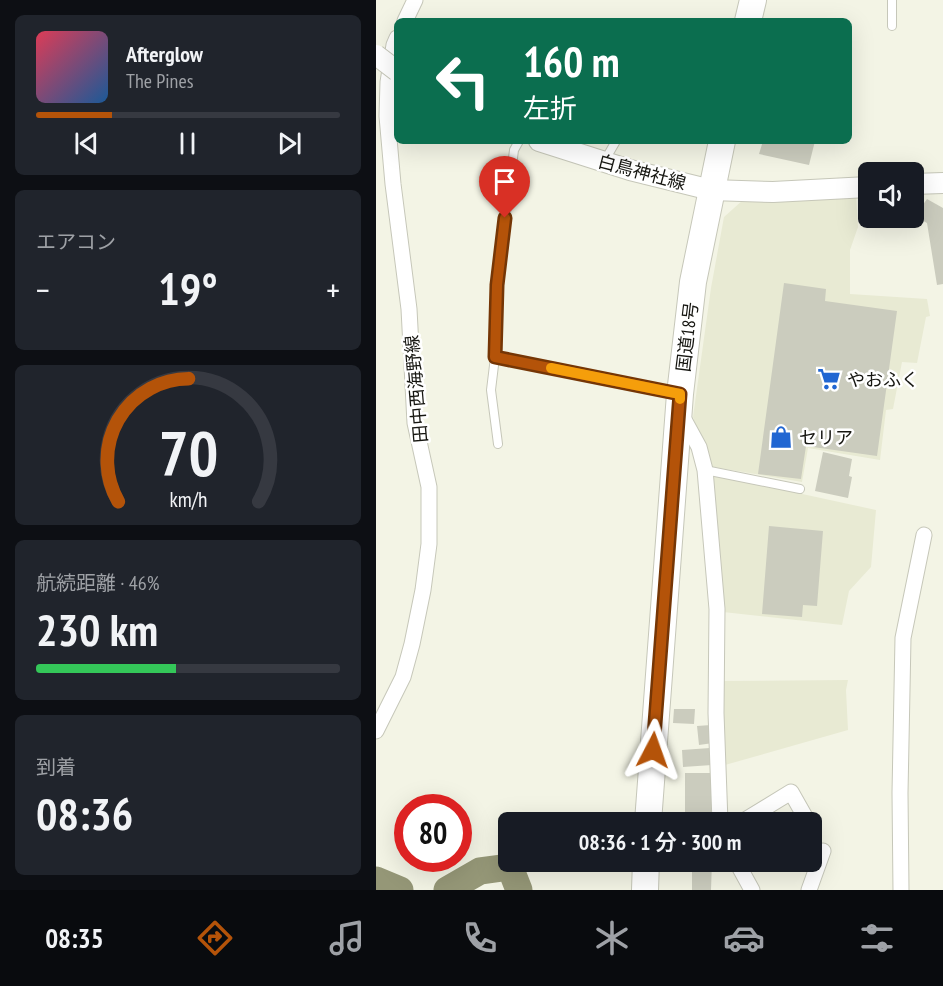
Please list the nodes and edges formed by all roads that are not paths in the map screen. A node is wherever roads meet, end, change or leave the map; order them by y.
1 (415, 0) edge
2 (753, 0) edge
3 (892, 0) edge
4 (406, 18) edge
5 (749, 18) edge
6 (892, 26) dead end
7 (394, 45) edge
8 (376, 55) edge
9 (394, 69) edge
10 (517, 144) edge
11 (548, 144) edge
12 (614, 144) edge
13 (721, 144) edge
14 (604, 162) junction
15 (943, 183) edge
16 (924, 184) edge
17 (858, 188) edge
18 (711, 190) junction
19 (495, 357) junction
20 (679, 401) junction
21 (498, 444) dead end
22 (705, 470) junction
23 (800, 489) dead end
24 (924, 535) dead end
25 (376, 731) edge
26 (649, 812) edge
27 (720, 812) edge
28 (758, 812) edge
29 (803, 812) edge
30 (823, 851) dead end
31 (646, 872) edge
32 (742, 872) edge
33 (645, 890) edge
34 (752, 890) edge
35 (809, 890) edge
36 (901, 890) edge

1 - 4 street
2 - 5 highway
3 - 6 lane
7 - 25 street, 田中西海野線
8 - 9 street, bridge
10 - 19 lane
11 - 14 street, 白鳥神社線
12 - 14 lane
13 - 18 highway, 国道18号
14 - 18 street, 白鳥神社線
15 - 16 street
17 - 18 street, 白鳥神社線
18 - 20 highway, 国道18号
19 - 20 lane
19 - 21 lane
20 - 22 street
20 - 26 highway, 国道18号
22 - 23 lane
22 - 27 street
24 - 36 street
28 - 29 street
30 - 35 street
31 - 33 highway
32 - 34 street

